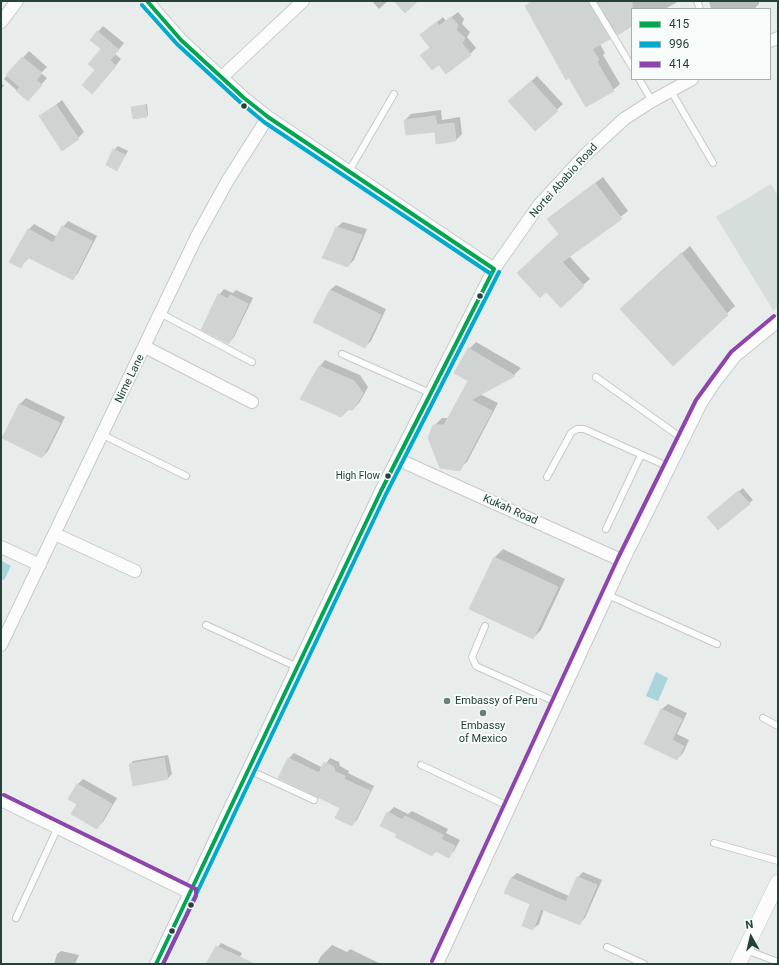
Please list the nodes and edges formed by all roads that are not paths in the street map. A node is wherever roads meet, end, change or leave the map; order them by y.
1 (17, 1) edge
2 (147, 1) edge
3 (303, 1) edge
4 (592, 1) edge
5 (1, 22) edge
6 (631, 65) edge
7 (222, 77) junction
8 (640, 80) edge
9 (690, 80) edge
10 (671, 91) junction
11 (394, 94) dead end
12 (652, 101) junction
13 (268, 117) junction
14 (713, 163) dead end
15 (349, 172) junction
16 (494, 269) junction
17 (160, 313) junction
18 (778, 321) edge
19 (145, 347) junction
20 (342, 354) dead end
21 (252, 362) dead end
22 (596, 377) dead end
23 (430, 393) junction
24 (252, 402) dead end
25 (103, 435) junction
26 (683, 439) junction
27 (641, 455) junction
28 (397, 459) junction
29 (669, 467) junction
30 (186, 476) dead end
31 (548, 477) dead end
32 (606, 529) dead end
33 (55, 534) junction
34 (1, 547) edge
35 (623, 561) junction
36 (40, 565) junction
37 (135, 571) dead end
38 (608, 595) junction
39 (206, 625) dead end
40 (485, 626) dead end
41 (717, 644) dead end
42 (1, 645) edge
43 (297, 668) junction
44 (558, 703) junction
45 (762, 718) dead end
46 (778, 726) edge
47 (421, 765) dead end
48 (248, 770) junction
49 (1, 800) edge
50 (314, 800) dead end
51 (510, 807) junction
52 (58, 827) junction
53 (714, 843) dead end
54 (778, 861) edge
55 (777, 885) edge
56 (191, 893) junction
57 (16, 918) dead end
58 (607, 946) dead end
59 (744, 949) junction
60 (778, 962) edge
61 (156, 964) edge
62 (437, 964) edge
63 (644, 964) edge
64 (738, 964) edge

1 - 5 street
2 - 7 street
3 - 7 street
4 - 6 lane
7 - 13 street
8 - 12 lane
9 - 10 street, Nortei Ababio Road
10 - 12 street, Nortei Ababio Road
10 - 14 lane
11 - 15 lane
12 - 16 street, Nortei Ababio Road
13 - 15 street
13 - 17 street, Nime Lane
15 - 16 street
16 - 23 street, Nortei Ababio Road
17 - 19 street, Nime Lane
17 - 21 lane
18 - 26 street
19 - 24 street
19 - 25 street, Nime Lane
20 - 23 lane
22 - 26 lane
23 - 28 street, Nortei Ababio Road
25 - 30 lane
25 - 33 street, Nime Lane
26 - 29 street
27 - 29 lane
27 - 31 lane
27 - 32 lane
28 - 35 street, Kukah Road
28 - 43 street, Nortei Ababio Road
29 - 35 street
33 - 36 street, Nime Lane
33 - 37 street
34 - 36 street
35 - 38 street
36 - 42 street, Nime Lane
38 - 41 lane
38 - 44 street
39 - 43 lane
40 - 44 lane
43 - 48 street, Nortei Ababio Road
44 - 51 street
45 - 46 lane
47 - 51 lane
48 - 50 lane
48 - 56 street, Nortei Ababio Road
49 - 52 street
51 - 62 street
52 - 56 street
52 - 57 lane
53 - 54 lane
55 - 59 street
56 - 61 street, Nortei Ababio Road
58 - 63 lane
59 - 60 lane
59 - 64 street

